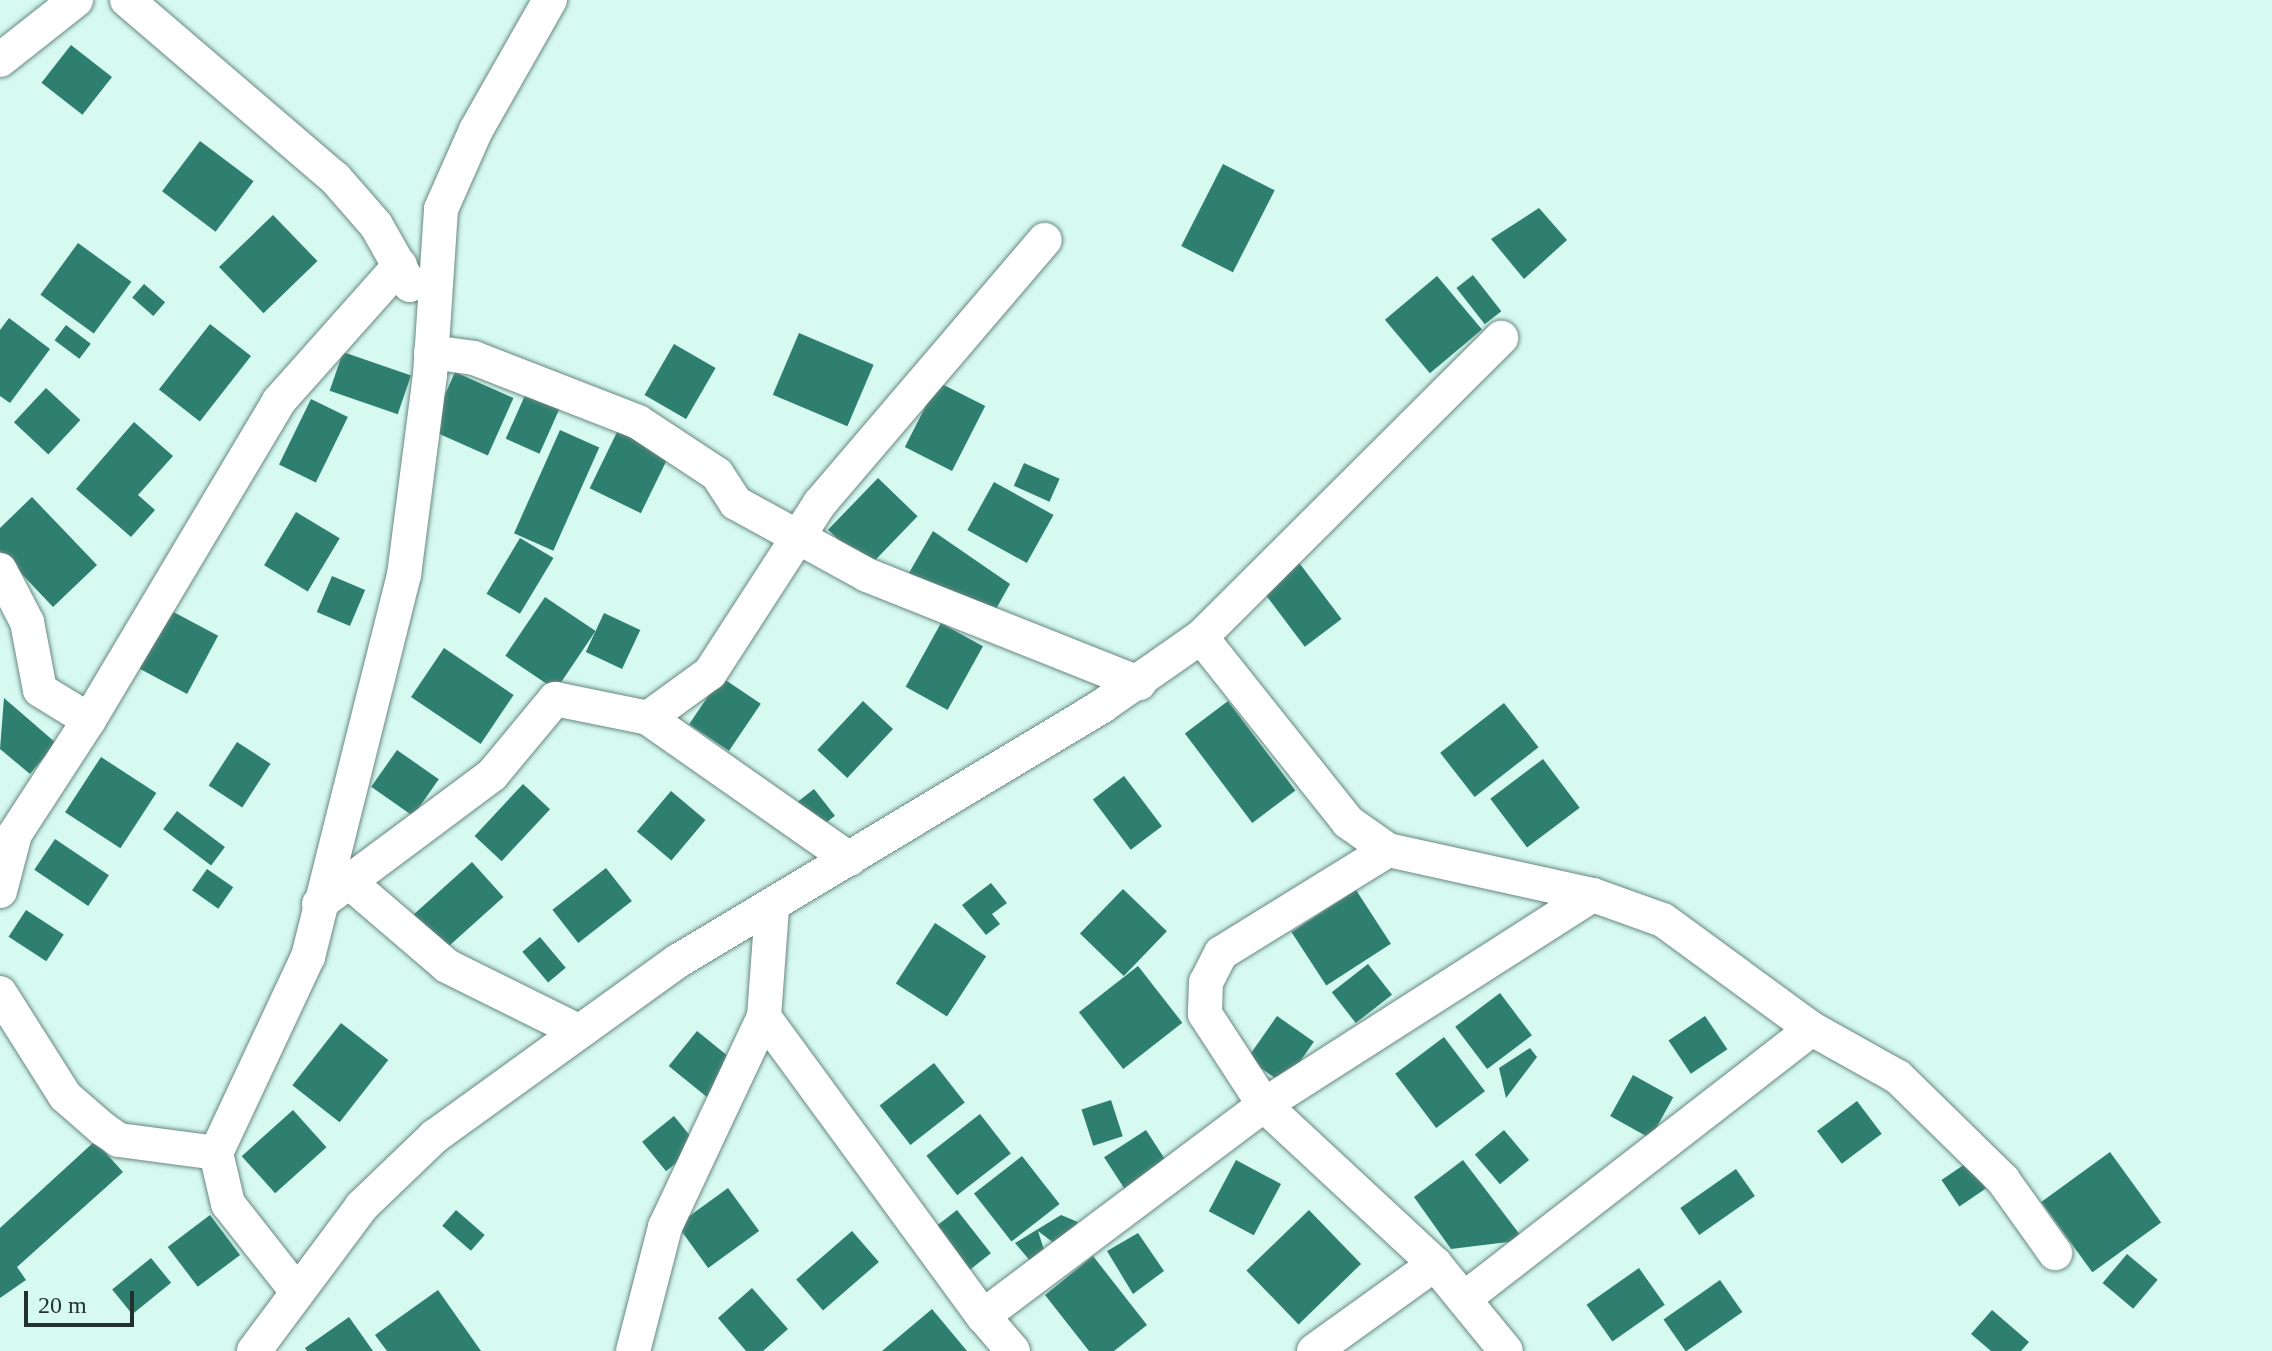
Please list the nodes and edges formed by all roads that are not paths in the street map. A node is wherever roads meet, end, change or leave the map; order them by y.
1 (76, 0) edge
2 (127, 0) edge
3 (550, 0) edge
4 (0, 60) edge
5 (1045, 240) dead end
6 (400, 265) junction
7 (1501, 338) dead end
8 (431, 340) junction
9 (800, 533) junction
10 (0, 570) edge
11 (1201, 637) junction
12 (1139, 683) junction
13 (648, 718) junction
14 (89, 720) junction
15 (1388, 850) junction
16 (849, 859) junction
17 (348, 881) junction
18 (0, 891) edge
19 (1593, 895) junction
20 (319, 904) junction
21 (772, 908) junction
22 (0, 993) edge
23 (764, 1017) junction
24 (1812, 1029) junction
25 (576, 1030) junction
26 (1264, 1105) junction
27 (216, 1153) junction
28 (2055, 1253) dead end
29 (1435, 1264) junction
30 (295, 1289) junction
31 (1465, 1298) junction
32 (983, 1316) junction
33 (254, 1351) edge
34 (633, 1351) edge
35 (1013, 1351) edge
36 (1314, 1351) edge
37 (1506, 1351) edge

1 - 4 street
2 - 6 street
3 - 8 street
5 - 9 street
6 - 8 street
6 - 14 street
7 - 11 street
8 - 9 street
8 - 20 street
9 - 12 street
9 - 13 street
10 - 14 street
11 - 12 street
11 - 15 street
12 - 16 street
13 - 16 street
13 - 17 street
14 - 18 street
15 - 19 street
15 - 26 street
16 - 21 street
17 - 20 street
17 - 25 street
19 - 24 street
19 - 26 street
20 - 27 street
21 - 23 street
21 - 25 street
22 - 27 street
23 - 32 street
23 - 34 street
24 - 28 street
24 - 31 street
25 - 30 street
26 - 29 street
26 - 32 street
27 - 30 street
29 - 31 street
29 - 36 street
30 - 33 street
31 - 37 street
32 - 35 street

